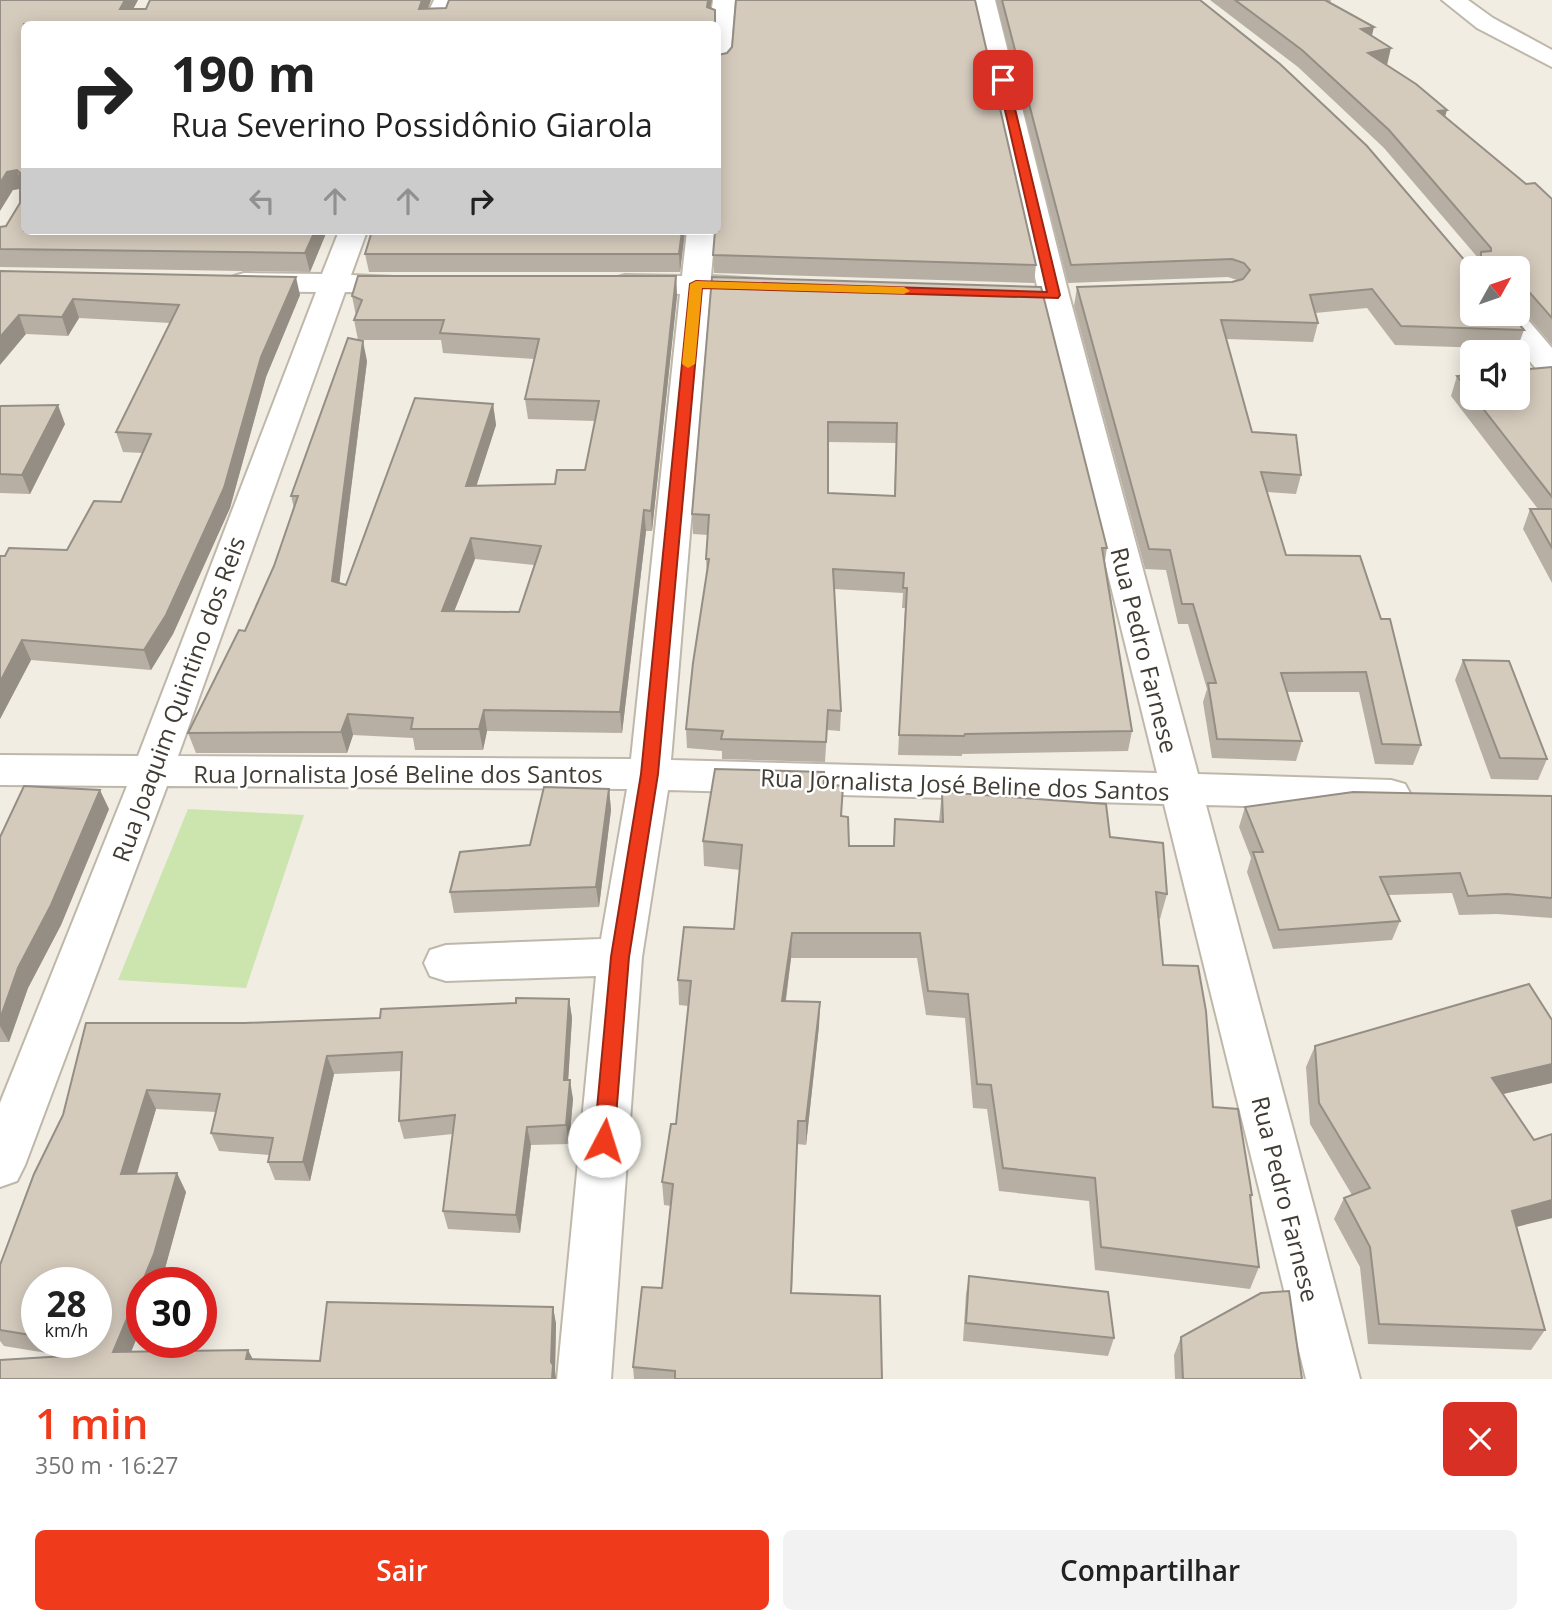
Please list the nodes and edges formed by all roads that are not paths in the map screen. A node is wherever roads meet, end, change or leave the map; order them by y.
1 (445, 0) edge
2 (724, 0) edge
3 (984, 0) edge
4 (1452, 0) edge
5 (436, 21) edge
6 (721, 32) edge
7 (1552, 60) edge
8 (350, 235) edge
9 (701, 235) edge
10 (221, 282) edge
11 (331, 284) junction
12 (439, 284) edge
13 (601, 284) edge
14 (696, 284) junction
15 (792, 287) edge
16 (1517, 326) edge
17 (1552, 368) edge
18 (0, 771) edge
19 (152, 773) junction
20 (650, 774) junction
21 (1182, 791) junction
22 (1429, 796) edge
23 (620, 957) junction
24 (446, 963) dead end
25 (0, 1165) edge
26 (584, 1379) edge
27 (1333, 1379) edge

1 - 5 street
2 - 6 street
3 - 21 street, Rua Pedro Farnese
4 - 7 street
8 - 11 street, Rua Joaquim Quintino dos Reis
9 - 14 street
10 - 11 street
11 - 12 street
11 - 19 street, Rua Joaquim Quintino dos Reis
13 - 14 street
14 - 15 street
14 - 20 street
16 - 17 street
18 - 19 street, Rua Jornalista José Beline dos Santos
19 - 20 street, Rua Jornalista José Beline dos Santos
19 - 25 street, Rua Joaquim Quintino dos Reis
20 - 21 street, Rua Jornalista José Beline dos Santos
20 - 23 street
21 - 22 street, Rua Jornalista José Beline dos Santos
21 - 27 street, Rua Pedro Farnese
23 - 24 street
23 - 26 street

